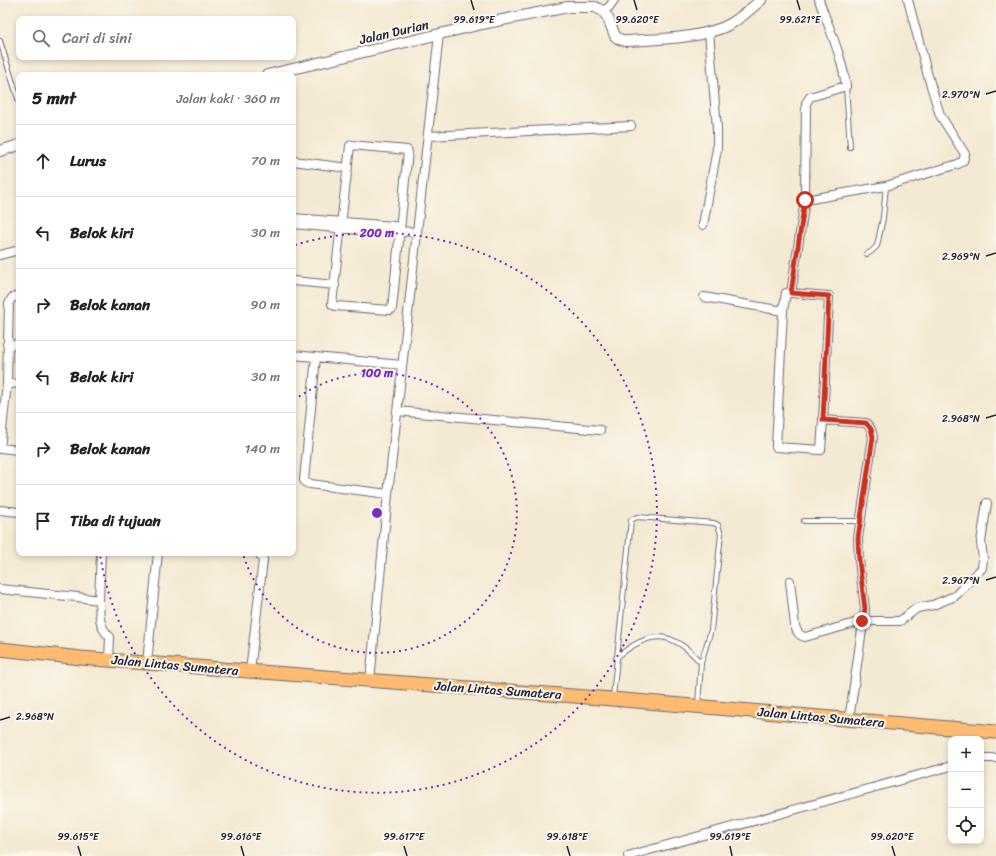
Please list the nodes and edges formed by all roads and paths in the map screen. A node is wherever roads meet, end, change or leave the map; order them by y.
1 (614, 0) edge
2 (761, 0) edge
3 (819, 0) edge
4 (908, 0) edge
5 (603, 11) junction
6 (709, 32) junction
7 (439, 34) junction
8 (0, 41) edge
9 (280, 72) edge
10 (846, 86) junction
11 (16, 92) edge
12 (631, 126) dead end
13 (428, 136) junction
14 (16, 146) edge
15 (850, 147) dead end
16 (0, 151) edge
17 (296, 161) edge
18 (348, 168) junction
19 (886, 186) junction
20 (805, 200) junction
21 (296, 218) edge
22 (296, 224) edge
23 (341, 225) junction
24 (703, 225) dead end
25 (399, 230) junction
26 (417, 232) junction
27 (16, 251) edge
28 (867, 254) dead end
29 (0, 255) edge
30 (296, 281) edge
31 (335, 285) junction
32 (791, 293) junction
33 (16, 296) edge
34 (704, 297) dead end
35 (783, 310) junction
36 (7, 344) junction
37 (16, 345) edge
38 (296, 355) edge
39 (316, 357) junction
40 (402, 365) junction
41 (7, 383) junction
42 (16, 384) edge
43 (397, 410) junction
44 (823, 420) junction
45 (600, 430) dead end
46 (0, 448) edge
47 (16, 450) edge
48 (388, 494) junction
49 (987, 503) dead end
50 (0, 510) edge
51 (16, 512) edge
52 (804, 521) dead end
53 (861, 521) junction
54 (101, 556) edge
55 (158, 556) edge
56 (260, 556) edge
57 (790, 581) dead end
58 (0, 589) edge
59 (99, 600) junction
60 (862, 621) junction
61 (0, 649) edge
62 (616, 659) junction
63 (109, 660) junction
64 (147, 663) junction
65 (701, 663) junction
66 (250, 671) junction
67 (370, 681) junction
68 (612, 699) junction
69 (698, 707) junction
70 (849, 720) junction
71 (996, 732) edge
72 (984, 758) edge
73 (996, 758) edge
74 (948, 767) edge
75 (628, 856) edge

1 - 5 street
2 - 6 street
3 - 10 street
4 - 19 street
5 - 6 street
5 - 7 street, Jalan Durian
6 - 24 street
7 - 9 street, Jalan Durian
7 - 13 street
8 - 11 lane
10 - 15 lane
10 - 20 street
12 - 13 street
13 - 26 street
14 - 16 street
17 - 18 street
18 - 23 street
18 - 25 street
19 - 20 street
19 - 28 lane
20 - 32 street
21 - 23 street
22 - 23 street
23 - 25 street
23 - 31 street
25 - 26 street
25 - 31 street
26 - 40 street
27 - 29 street
30 - 31 street
32 - 35 street
32 - 44 street
33 - 36 street
34 - 35 street
35 - 44 street
36 - 37 street
36 - 41 street
38 - 39 street
39 - 40 street
39 - 48 street
40 - 43 street
41 - 42 street
41 - 46 street
43 - 45 street
43 - 48 street
44 - 53 street
46 - 47 street
48 - 67 street
49 - 60 street
50 - 51 street
52 - 53 lane
53 - 60 street
54 - 59 street
55 - 64 street
56 - 66 street
57 - 60 street
58 - 59 street
59 - 63 street
60 - 70 street
61 - 63 highway, Jalan Lintas Sumatera
62 - 65 lane
62 - 65 lane
62 - 68 lane
63 - 64 highway, Jalan Lintas Sumatera
64 - 66 highway, Jalan Lintas Sumatera
65 - 69 lane
66 - 67 highway, Jalan Lintas Sumatera
67 - 68 highway, Jalan Lintas Sumatera
68 - 69 highway, Jalan Lintas Sumatera
69 - 70 highway, Jalan Lintas Sumatera
70 - 71 highway, Jalan Lintas Sumatera
72 - 73 street
74 - 75 street

